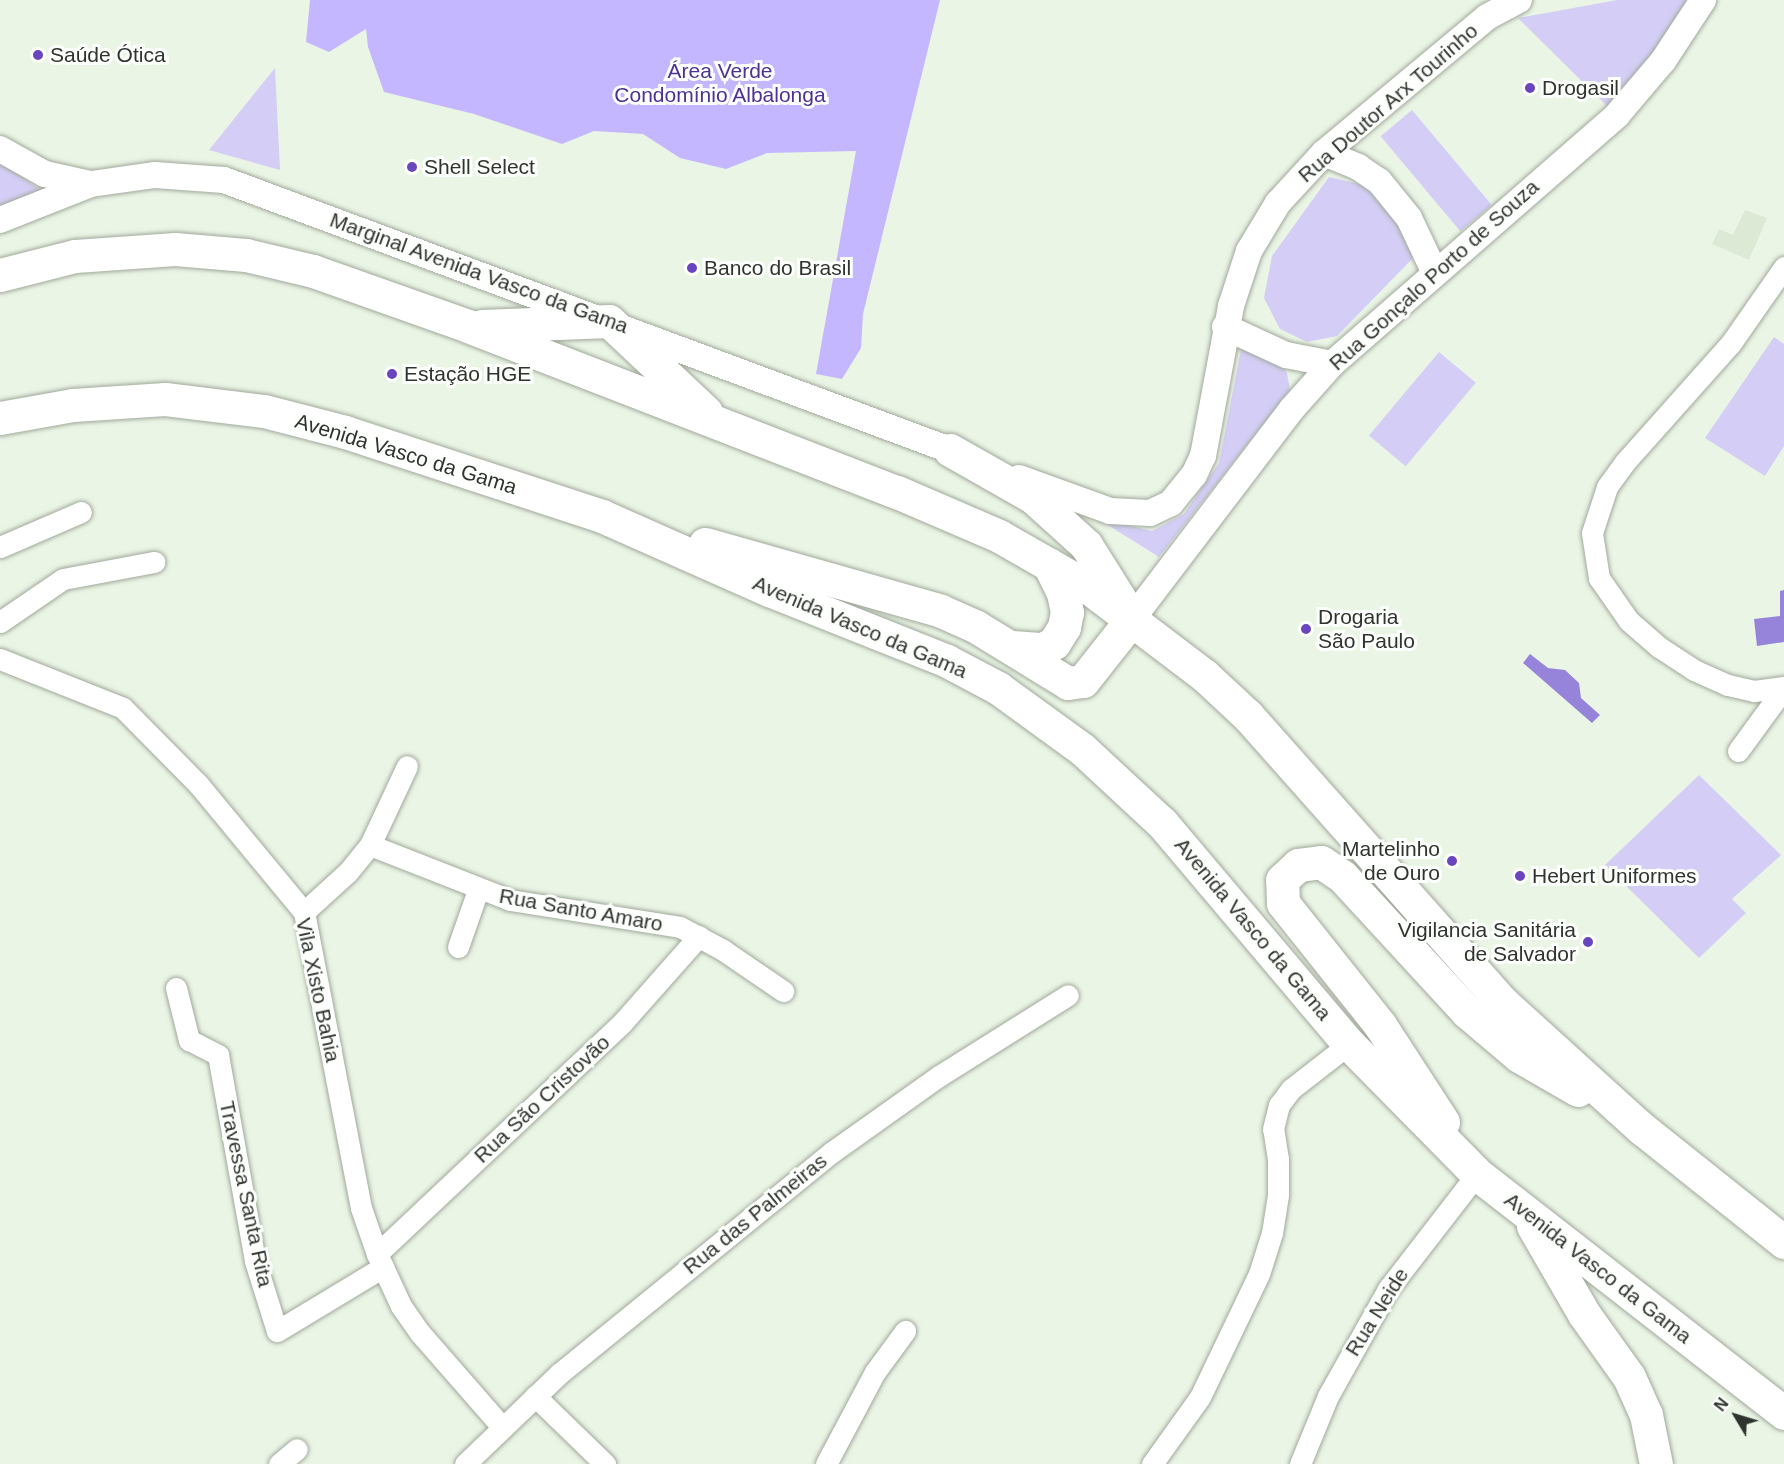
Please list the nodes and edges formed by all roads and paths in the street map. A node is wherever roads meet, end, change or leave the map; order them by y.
1 (1519, 0) edge
2 (1703, 0) edge
3 (0, 148) edge
4 (1324, 153) junction
5 (91, 184) junction
6 (0, 220) edge
7 (1784, 267) edge
8 (1434, 271) junction
9 (0, 275) edge
10 (609, 321) junction
11 (468, 326) junction
12 (1225, 327) junction
13 (1332, 364) junction
14 (0, 418) edge
15 (723, 428) junction
16 (950, 450) junction
17 (81, 512) dead end
18 (602, 516) junction
19 (0, 547) edge
20 (154, 562) dead end
21 (1049, 564) junction
22 (1132, 619) junction
23 (0, 622) edge
24 (1012, 647) junction
25 (0, 659) edge
26 (1784, 687) edge
27 (1738, 751) dead end
28 (407, 766) dead end
29 (370, 845) junction
30 (478, 890) junction
31 (304, 912) junction
32 (699, 936) junction
33 (458, 947) dead end
34 (176, 988) dead end
35 (783, 991) dead end
36 (1068, 995) dead end
37 (1349, 1044) junction
38 (1641, 1128) junction
39 (1477, 1174) junction
40 (1524, 1212) junction
41 (1784, 1242) edge
42 (380, 1261) junction
43 (905, 1331) dead end
44 (535, 1396) junction
45 (1784, 1413) edge
46 (501, 1426) junction
47 (297, 1449) dead end
48 (279, 1464) edge
49 (465, 1464) edge
50 (604, 1464) edge
51 (826, 1464) edge
52 (1152, 1464) edge
53 (1299, 1464) edge
54 (1656, 1464) edge

1 - 4 street, Rua Doutor Arx Tourinho
2 - 8 street, Rua Gonçalo Porto de Souza
3 - 5 street
4 - 8 street
4 - 12 street, Rua Doutor Arx Tourinho
5 - 6 street, Marginal Avenida Vasco da Gama
5 - 10 street, Marginal Avenida Vasco da Gama
7 - 26 street
8 - 13 street, Rua Gonçalo Porto de Souza
9 - 11 main road
10 - 11 main road
10 - 15 main road
10 - 16 street, Marginal Avenida Vasco da Gama
11 - 15 main road
12 - 13 street
12 - 16 street, Rua Doutor Arx Tourinho
13 - 22 street, Rua Gonçalo Porto de Souza
14 - 18 main road, Avenida Vasco da Gama
15 - 21 main road
16 - 22 main road
17 - 19 street
18 - 24 main road
18 - 37 main road, Avenida Vasco da Gama
20 - 23 street
21 - 22 main road
21 - 24 main road
22 - 24 main road
22 - 38 main road
25 - 31 street, Vila Xisto Bahia
26 - 27 street
28 - 29 street
29 - 30 street, Rua Santo Amaro
29 - 31 street
30 - 32 street, Rua Santo Amaro
30 - 33 street
31 - 42 street, Vila Xisto Bahia
32 - 35 street, Rua Santo Amaro
32 - 42 street, Rua São Cristovão
34 - 42 street, Travessa Santa Rita
36 - 44 street, Rua das Palmeiras
37 - 39 main road, Avenida Vasco da Gama
37 - 52 street
38 - 39 main road
38 - 41 main road
39 - 40 main road, Avenida Vasco da Gama
39 - 53 street, Rua Neide
40 - 45 main road, Avenida Vasco da Gama
40 - 54 main road
42 - 46 street, Vila Xisto Bahia
43 - 51 street
44 - 46 street, Rua das Palmeiras
44 - 50 street
46 - 49 street, Rua das Palmeiras
47 - 48 street

